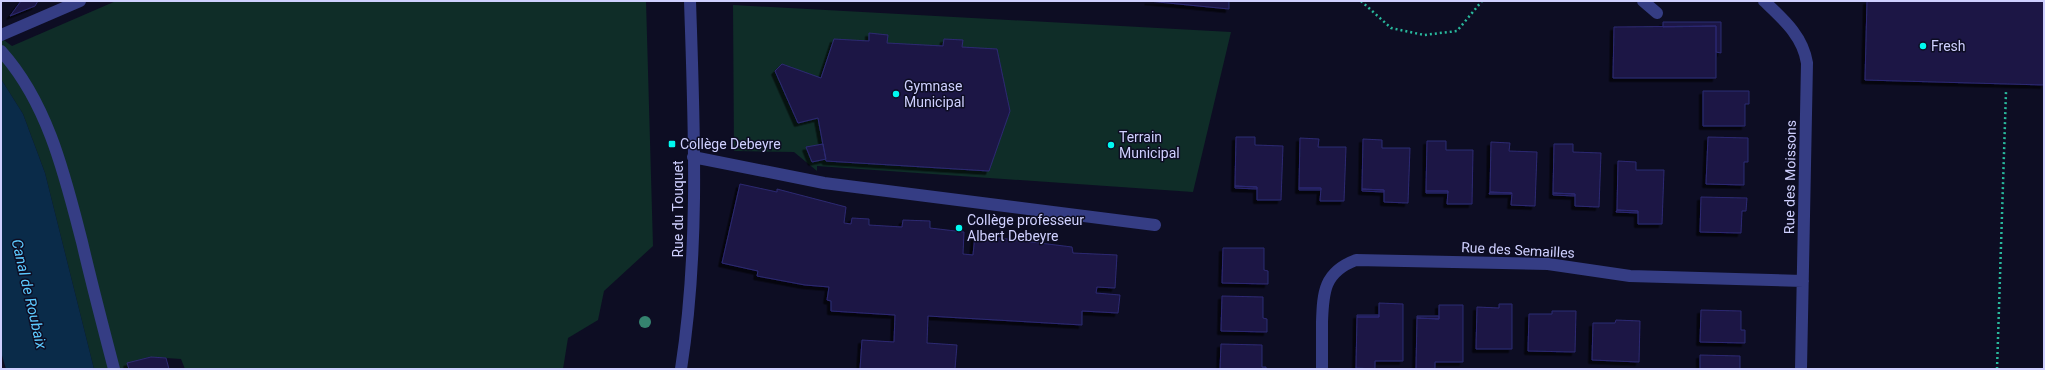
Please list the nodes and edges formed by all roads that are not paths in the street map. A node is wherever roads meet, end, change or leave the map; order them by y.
1 (80, 1) edge
2 (690, 1) edge
3 (1643, 1) edge
4 (1764, 1) edge
5 (1657, 13) dead end
6 (1, 35) edge
7 (1, 51) edge
8 (693, 157) junction
9 (1155, 224) dead end
10 (1802, 281) junction
11 (114, 369) edge
12 (681, 369) edge
13 (1322, 369) edge
14 (1801, 369) edge

1 - 6 street
2 - 8 street, Rue du Touquet
3 - 5 street
4 - 10 street, Rue des Moissons
7 - 11 street
8 - 9 street
8 - 12 street, Rue du Touquet
10 - 13 street, Rue des Semailles
10 - 14 street, Rue des Moissons

